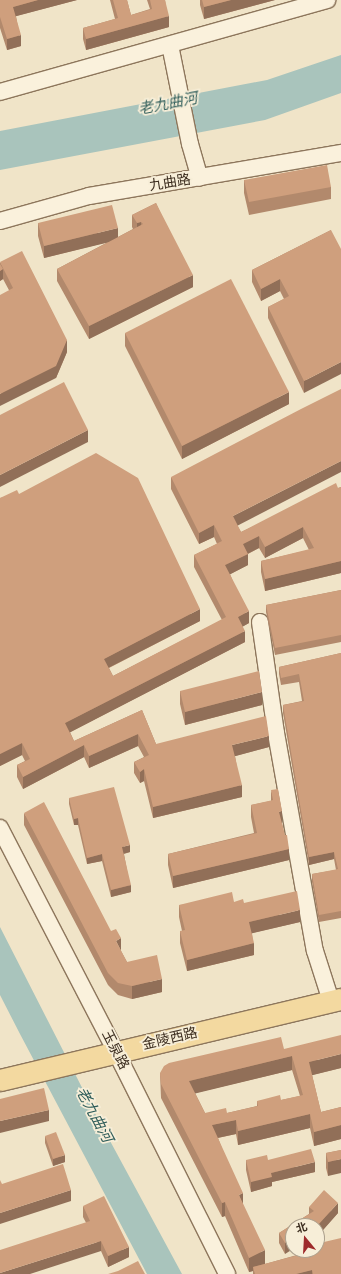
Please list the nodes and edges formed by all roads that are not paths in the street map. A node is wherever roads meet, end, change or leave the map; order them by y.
1 (326, 0) edge
2 (170, 45) junction
3 (0, 92) edge
4 (341, 153) edge
5 (200, 178) junction
6 (0, 221) edge
7 (260, 622) dead end
8 (0, 828) edge
9 (336, 1000) edge
10 (116, 1052) junction
11 (7, 1078) edge
12 (227, 1274) edge

1 - 2 street
2 - 3 street
2 - 5 street
4 - 5 street, 九曲路
5 - 6 street, 九曲路
7 - 9 street
8 - 10 street, 玉泉路
9 - 10 main road, 金陵西路
10 - 11 main road, 金陵西路
10 - 12 street, 玉泉路

